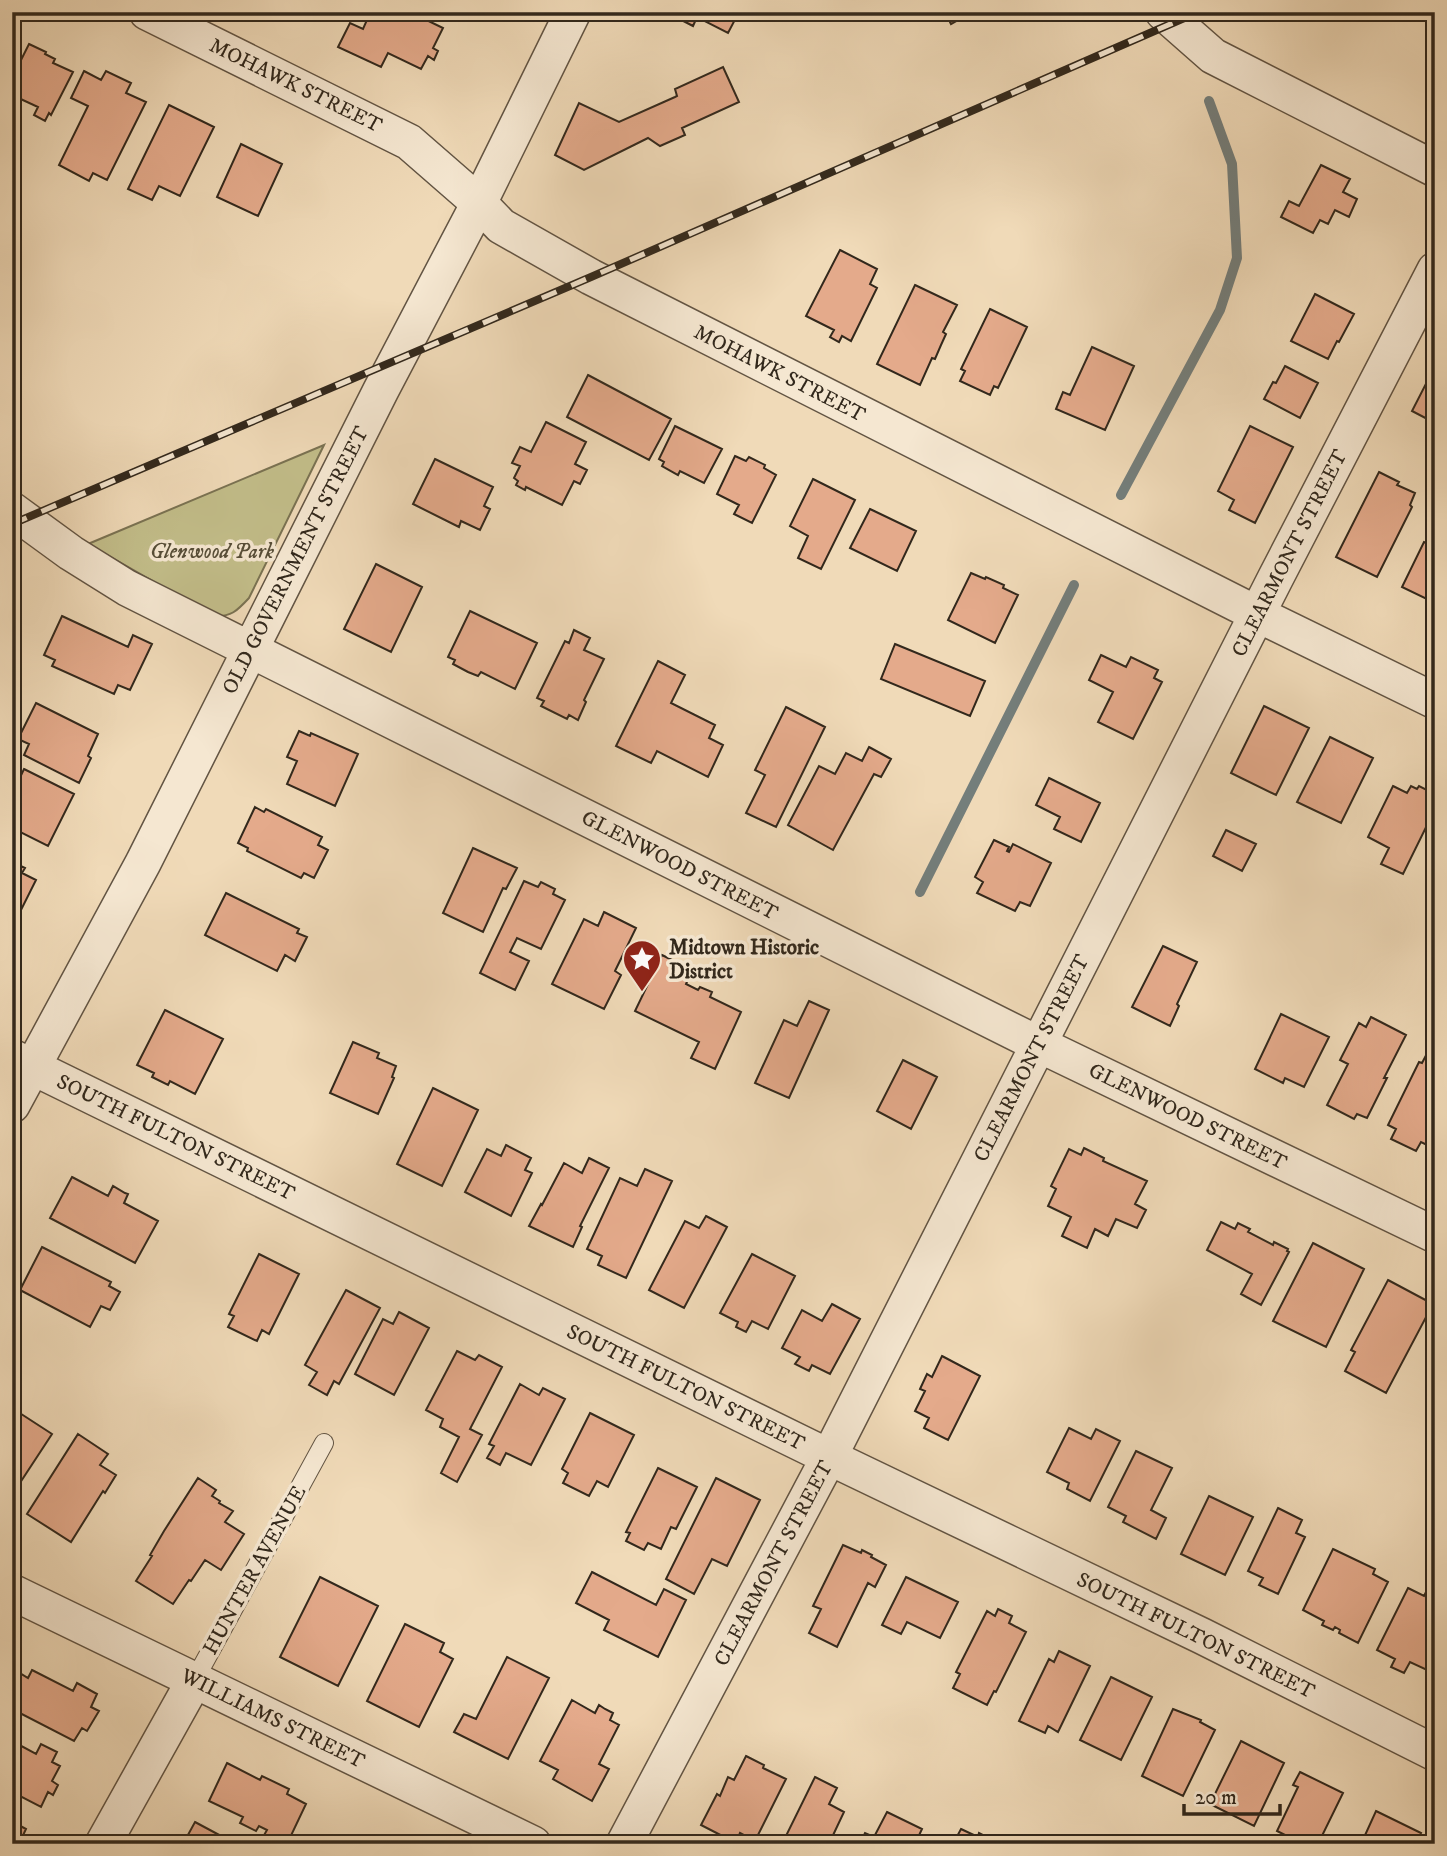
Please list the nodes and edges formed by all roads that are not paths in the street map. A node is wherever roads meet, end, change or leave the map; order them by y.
1 (148, 12) edge
2 (573, 12) edge
3 (1163, 12) edge
4 (1435, 169) edge
5 (479, 203) junction
6 (1435, 270) edge
7 (12, 510) edge
8 (1257, 614) junction
9 (250, 650) junction
10 (1435, 701) edge
11 (1038, 1044) junction
12 (23, 1062) edge
13 (12, 1105) edge
14 (1435, 1235) edge
15 (324, 1443) dead end
16 (829, 1457) junction
17 (12, 1592) edge
18 (194, 1681) junction
19 (1435, 1753) edge
20 (103, 1844) edge
21 (533, 1844) edge
22 (624, 1844) edge

1 - 5 street, MOHAWK STREET
2 - 5 street, OLD GOVERNMENT STREET
3 - 4 street
5 - 8 street, MOHAWK STREET
5 - 9 street, OLD GOVERNMENT STREET
6 - 8 street, CLEARMONT STREET
7 - 9 street, GLENWOOD STREET
8 - 10 street, MOHAWK STREET
8 - 11 street, CLEARMONT STREET
9 - 11 street, GLENWOOD STREET
9 - 12 street, OLD GOVERNMENT STREET
11 - 14 street, GLENWOOD STREET
11 - 16 street, CLEARMONT STREET
12 - 13 street, OLD GOVERNMENT STREET
12 - 16 street, SOUTH FULTON STREET
15 - 18 lane, HUNTER AVENUE
16 - 19 street, SOUTH FULTON STREET
16 - 22 street, CLEARMONT STREET
17 - 18 street, WILLIAMS STREET
18 - 20 street, HUNTER AVENUE
18 - 21 street, WILLIAMS STREET

